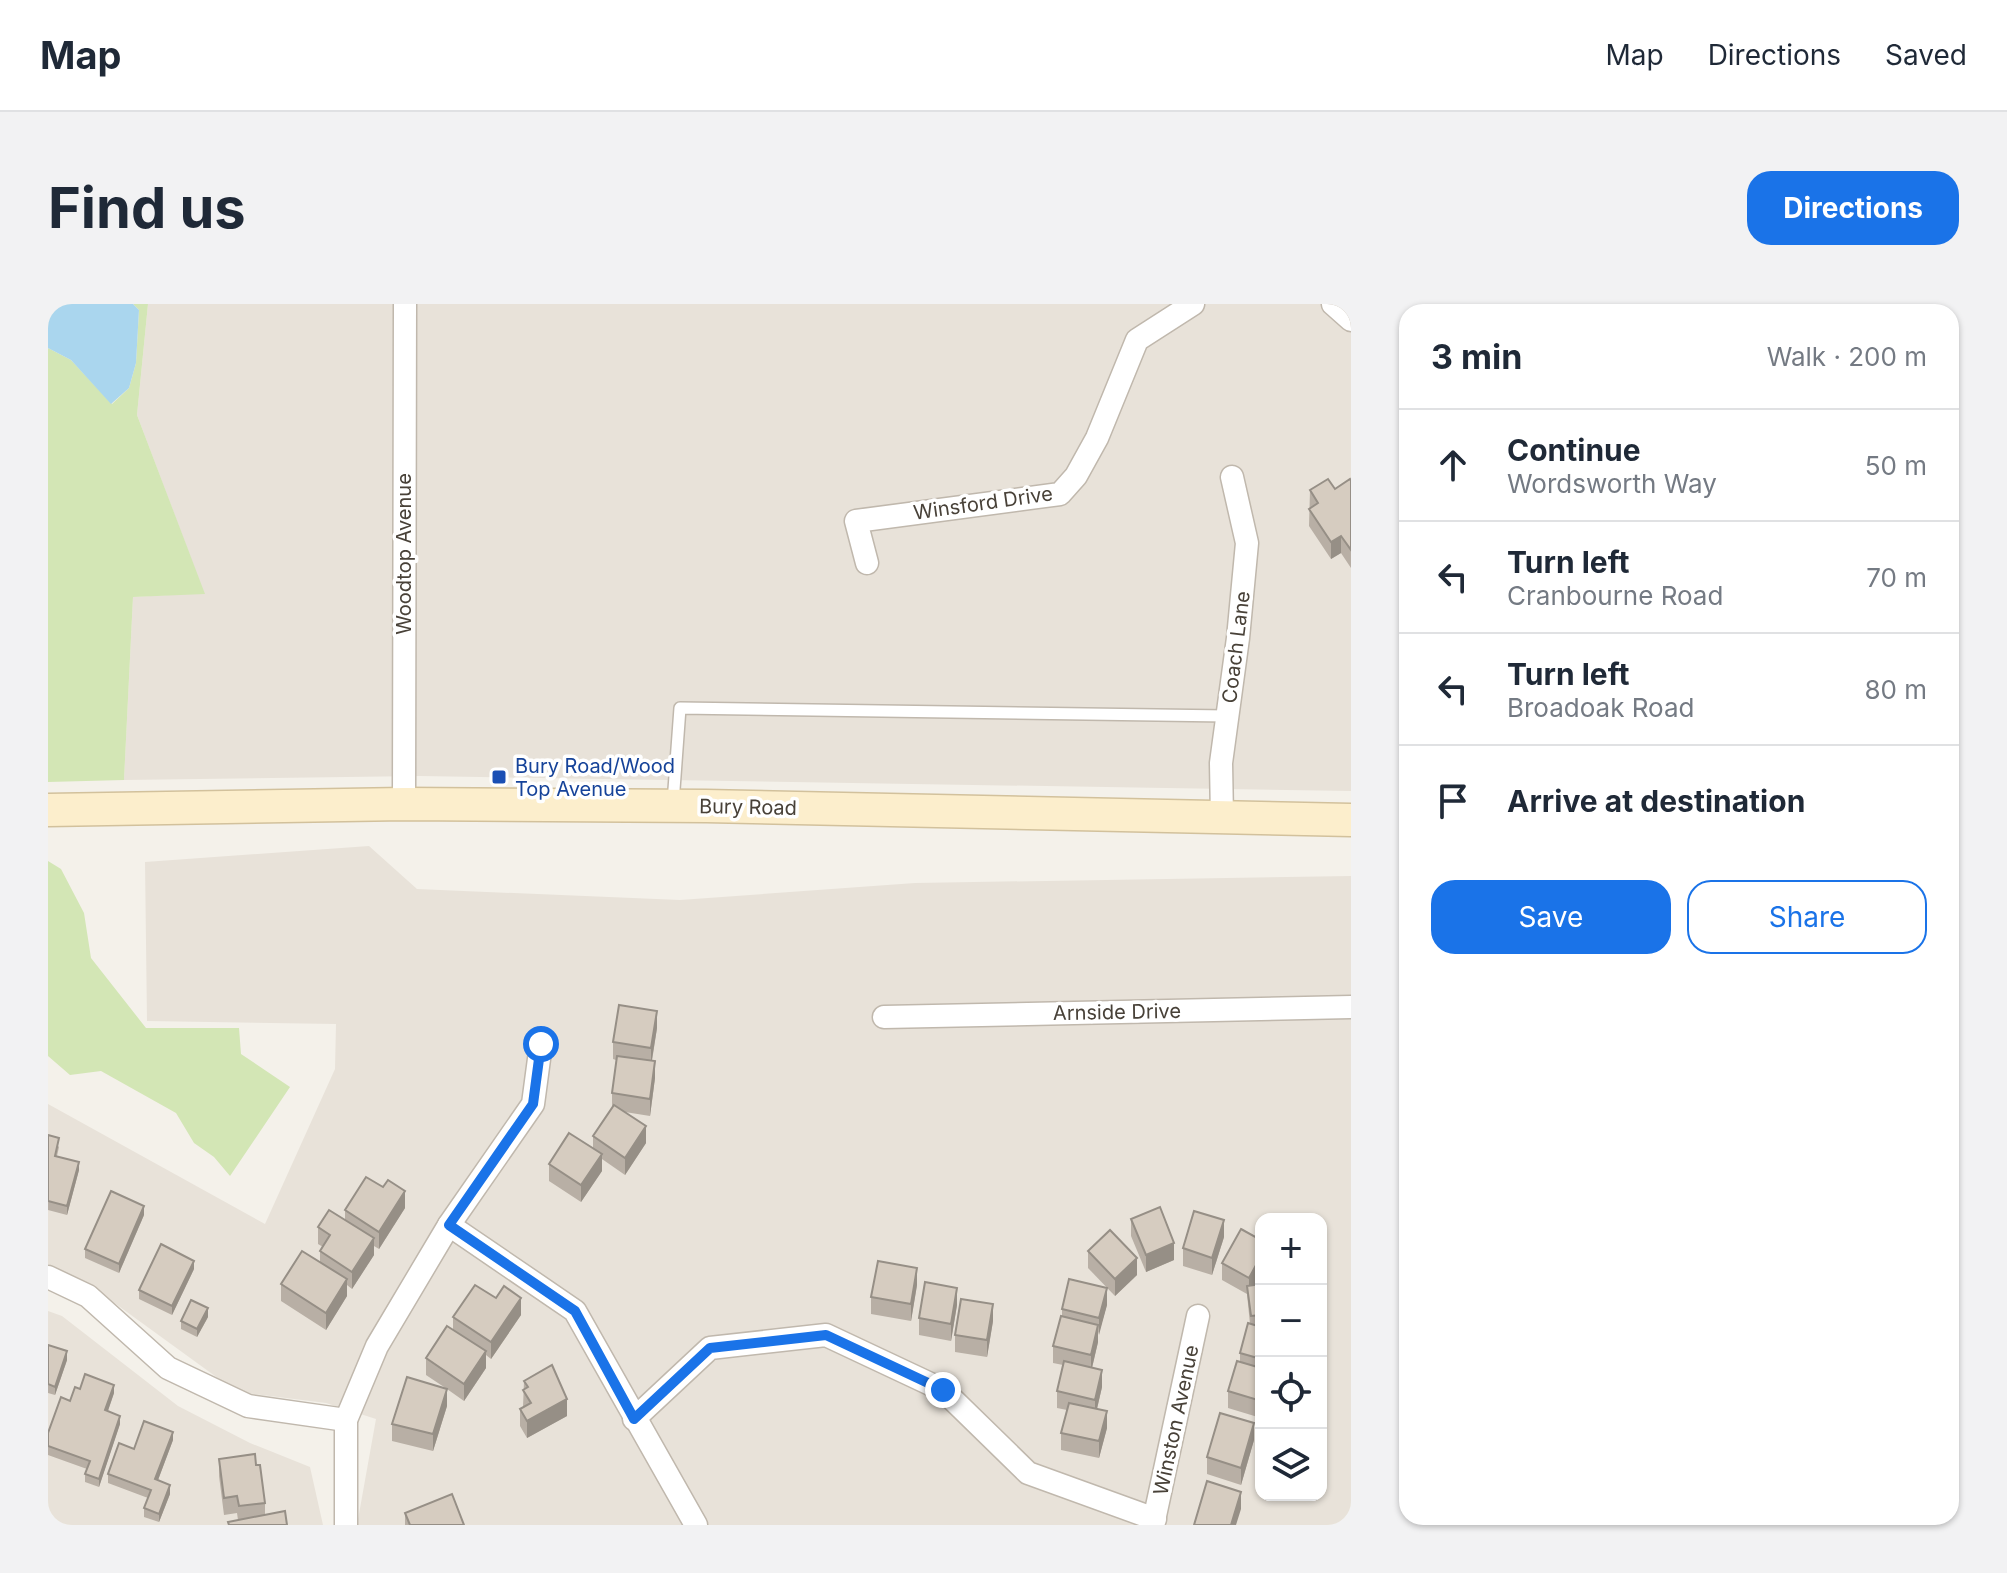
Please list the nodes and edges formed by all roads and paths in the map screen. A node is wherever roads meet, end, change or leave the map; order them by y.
1 (405, 304) edge
2 (1193, 304) edge
3 (1333, 304) edge
4 (1351, 320) edge
5 (1232, 477) dead end
6 (867, 563) dead end
7 (1227, 716) junction
8 (404, 804) junction
9 (672, 806) junction
10 (48, 810) edge
11 (1222, 818) junction
12 (1351, 820) edge
13 (1351, 1007) edge
14 (884, 1017) dead end
15 (541, 1044) dead end
16 (449, 1225) junction
17 (48, 1277) edge
18 (1198, 1316) dead end
19 (634, 1419) junction
20 (346, 1420) junction
21 (1154, 1522) edge
22 (346, 1525) edge
23 (696, 1525) edge

1 - 8 street, Woodtop Avenue
2 - 6 street, Winsford Drive
3 - 4 street
5 - 7 street, Coach Lane
7 - 9 lane
7 - 11 street, Coach Lane
8 - 9 main road, Bury Road
8 - 10 main road, Bury Road
9 - 11 main road, Bury Road
11 - 12 main road, Bury Road
13 - 14 street, Arnside Drive
15 - 16 street
16 - 19 street
16 - 20 street
17 - 20 street
18 - 21 street, Winston Avenue
19 - 21 street
19 - 23 street
20 - 22 street

